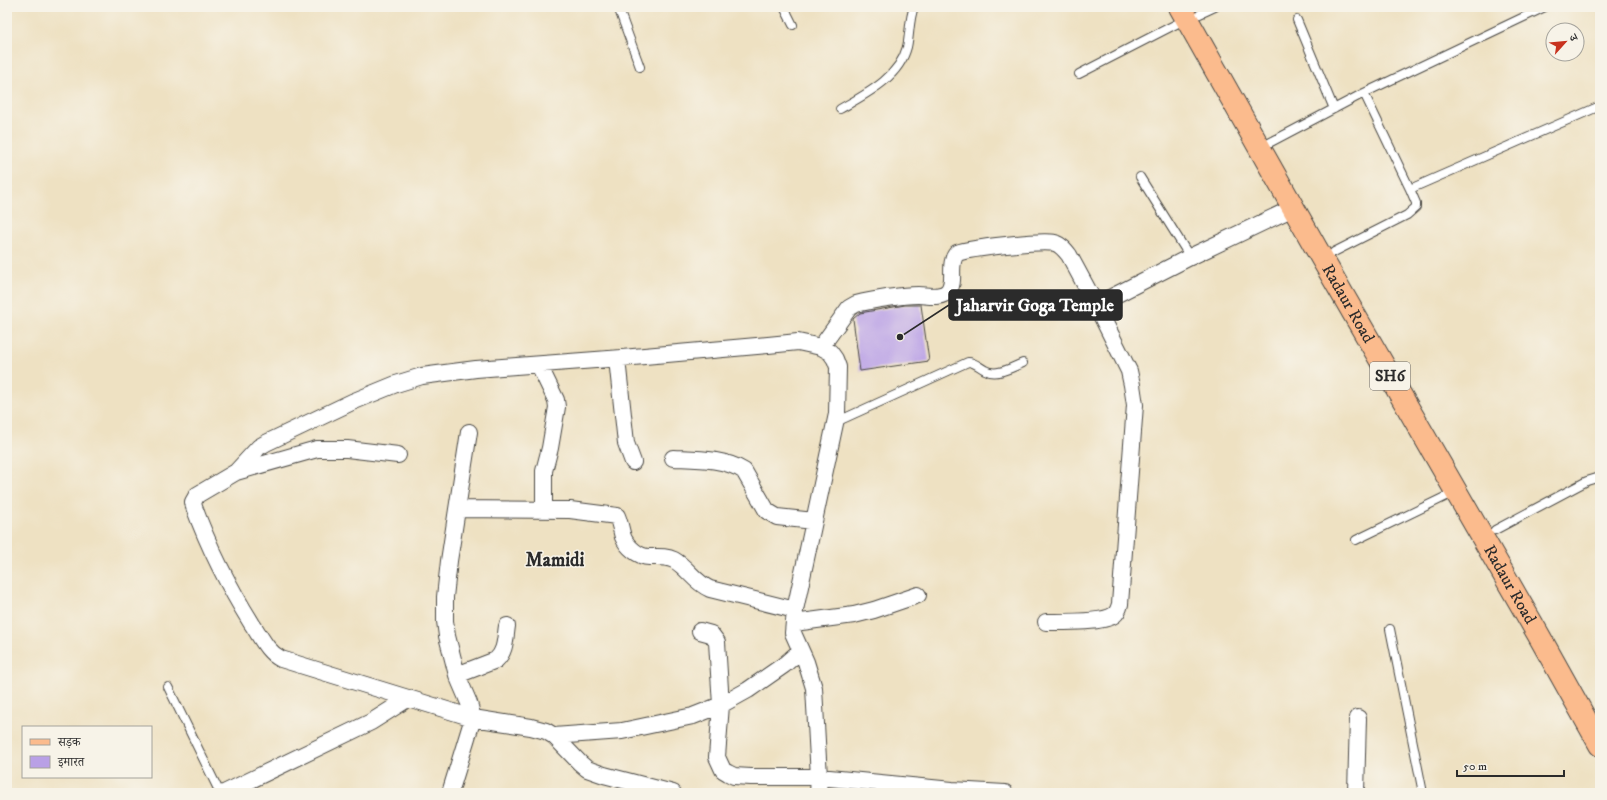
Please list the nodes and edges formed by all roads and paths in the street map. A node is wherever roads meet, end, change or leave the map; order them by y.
1 (618, 7) edge
2 (784, 7) edge
3 (914, 7) edge
4 (1545, 7) edge
5 (1196, 11) edge
6 (1297, 20) dead end
7 (793, 24) dead end
8 (640, 67) dead end
9 (1079, 74) dead end
10 (1364, 93) junction
11 (1600, 106) edge
12 (840, 109) dead end
13 (1334, 109) junction
14 (1268, 143) junction
15 (1140, 177) dead end
16 (1410, 189) junction
17 (1293, 208) junction
18 (1334, 252) junction
19 (1190, 257) junction
20 (1096, 305) junction
21 (821, 347) junction
22 (617, 359) junction
23 (1023, 363) dead end
24 (538, 365) junction
25 (836, 422) junction
26 (469, 432) dead end
27 (398, 455) dead end
28 (673, 458) dead end
29 (633, 462) dead end
30 (236, 472) junction
31 (1600, 477) edge
32 (1456, 492) junction
33 (458, 509) junction
34 (544, 510) junction
35 (814, 521) junction
36 (1495, 530) junction
37 (1356, 540) dead end
38 (918, 595) dead end
39 (794, 616) junction
40 (1046, 622) dead end
41 (507, 626) dead end
42 (1390, 629) dead end
43 (700, 631) dead end
44 (800, 651) junction
45 (457, 675) junction
46 (168, 687) dead end
47 (409, 698) junction
48 (721, 705) junction
49 (1600, 714) edge
50 (473, 718) junction
51 (1358, 718) dead end
52 (554, 736) junction
53 (1600, 745) edge
54 (819, 777) junction
55 (953, 791) edge
56 (220, 793) edge
57 (224, 793) edge
58 (450, 793) edge
59 (672, 793) edge
60 (818, 793) edge
61 (1005, 793) edge
62 (1356, 793) edge
63 (1423, 793) edge

1 - 8 lane
2 - 7 lane
3 - 12 lane
4 - 10 lane
5 - 9 lane
5 - 14 main road, Radaur Road / SH6
5 - 17 main road, Radaur Road / SH6
6 - 13 lane
10 - 13 lane
10 - 16 lane
11 - 16 lane
13 - 14 lane
14 - 18 main road, Radaur Road / SH6
15 - 19 lane
16 - 18 lane
17 - 19 street
17 - 32 main road, Radaur Road / SH6
18 - 36 main road, Radaur Road / SH6
19 - 20 street
20 - 21 street
20 - 40 street
21 - 22 street
21 - 25 street
22 - 24 street
22 - 29 street
23 - 25 lane
24 - 30 street
24 - 34 street
25 - 35 street
26 - 33 street
27 - 30 street
28 - 35 street
30 - 47 street
31 - 36 lane
32 - 37 lane
32 - 53 main road, Radaur Road / SH6
33 - 34 street
33 - 45 street
34 - 39 street
35 - 39 street
36 - 49 main road, Radaur Road / SH6
38 - 39 street
39 - 44 street
41 - 45 street
42 - 63 lane
43 - 48 street
44 - 48 street
44 - 54 street
45 - 50 street
46 - 56 lane
47 - 50 street
47 - 57 street
48 - 52 street
48 - 54 street
50 - 52 street
50 - 58 street
51 - 62 street
52 - 59 street
54 - 55 street
54 - 60 street
55 - 61 street

